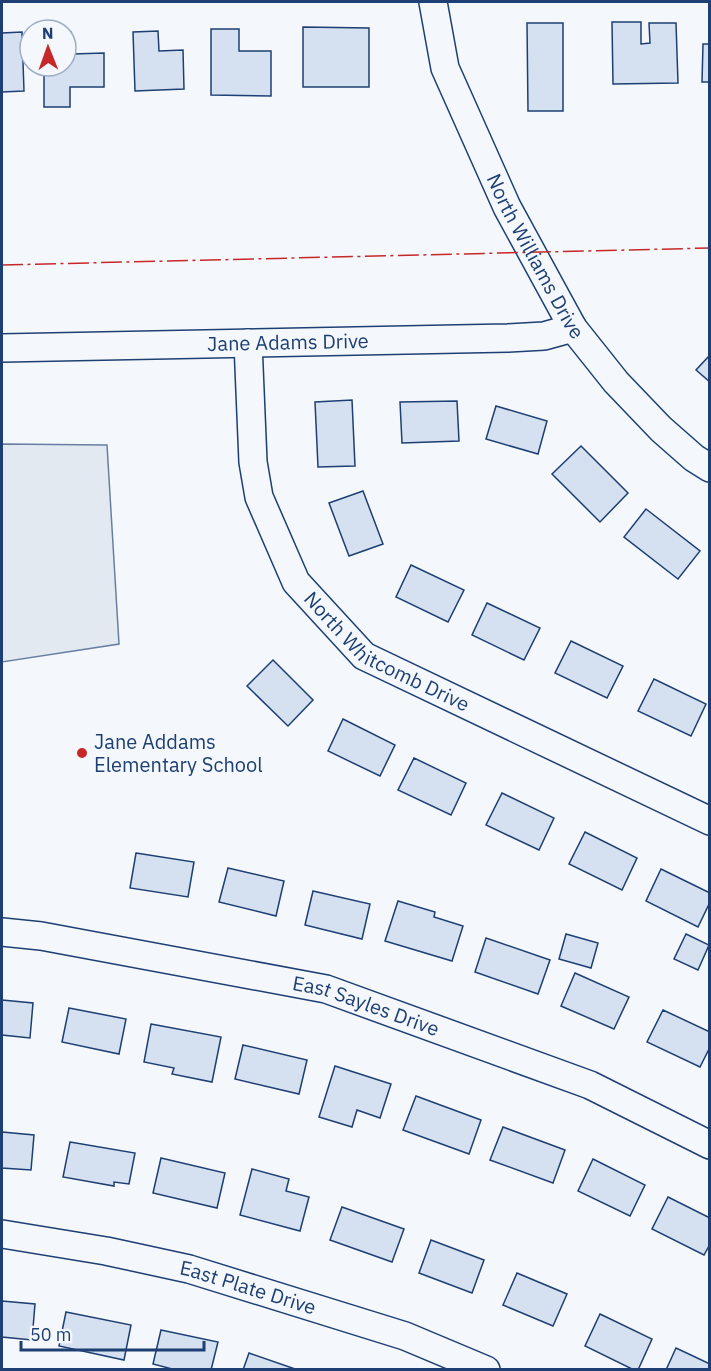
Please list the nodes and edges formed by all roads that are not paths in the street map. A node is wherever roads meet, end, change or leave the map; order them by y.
1 (433, 2) edge
2 (573, 328) junction
3 (248, 343) junction
4 (2, 348) edge
5 (710, 468) edge
6 (710, 821) edge
7 (2, 932) edge
8 (710, 1144) edge
9 (2, 1234) edge
10 (486, 1370) edge

1 - 2 street, North Williams Drive
2 - 3 street, Jane Adams Drive
2 - 5 street, North Williams Drive
3 - 4 street, Jane Adams Drive
3 - 6 street, North Whitcomb Drive
7 - 8 street, East Sayles Drive
9 - 10 street, East Plate Drive

